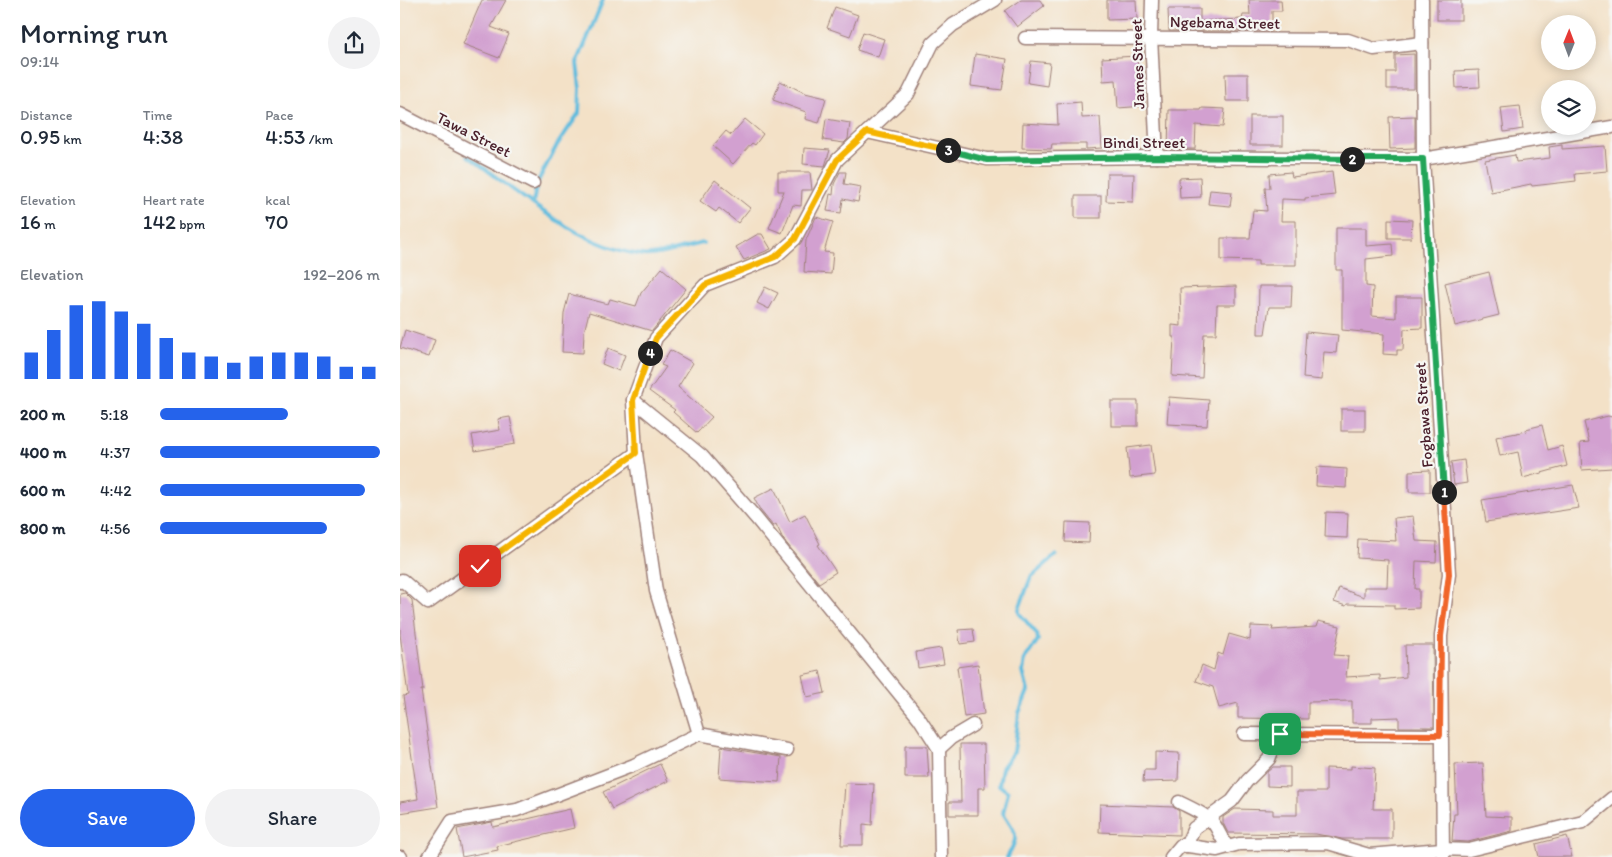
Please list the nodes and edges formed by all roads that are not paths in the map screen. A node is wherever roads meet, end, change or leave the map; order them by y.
1 (994, 0) edge
2 (1152, 0) edge
3 (1422, 0) edge
4 (1151, 37) junction
5 (1025, 38) dead end
6 (1422, 43) junction
7 (400, 114) edge
8 (1612, 127) edge
9 (867, 132) junction
10 (1158, 157) junction
11 (1423, 159) junction
12 (533, 183) dead end
13 (633, 400) junction
14 (636, 453) junction
15 (400, 582) edge
16 (973, 725) dead end
17 (699, 734) junction
18 (1244, 734) dead end
19 (1280, 734) junction
20 (1440, 735) junction
21 (939, 749) junction
22 (787, 750) dead end
23 (1612, 798) edge
24 (1179, 802) dead end
25 (1208, 820) junction
26 (1186, 846) junction
27 (1228, 847) junction
28 (1442, 853) edge
29 (429, 857) edge
30 (941, 857) edge
31 (1171, 857) edge

1 - 9 street
2 - 4 street, James Street
3 - 6 street, Fogbawa Street
4 - 5 street, Ngebama Street
4 - 6 street, Ngebama Street
4 - 10 street, James Street
6 - 11 street, Fogbawa Street
7 - 12 street, Tawa Street
8 - 11 street, Bindi Street
9 - 10 street, Bindi Street
9 - 13 street
10 - 11 street, Bindi Street
11 - 20 street, Fogbawa Street
13 - 14 street
13 - 21 street
14 - 15 street
14 - 17 street
16 - 21 street
17 - 22 street
17 - 29 street
18 - 19 street
19 - 20 street
19 - 25 street
20 - 28 street, Fogbawa Street
21 - 30 street
23 - 28 street
24 - 25 street
25 - 26 street
25 - 27 street
26 - 27 street
26 - 31 street
27 - 28 street

